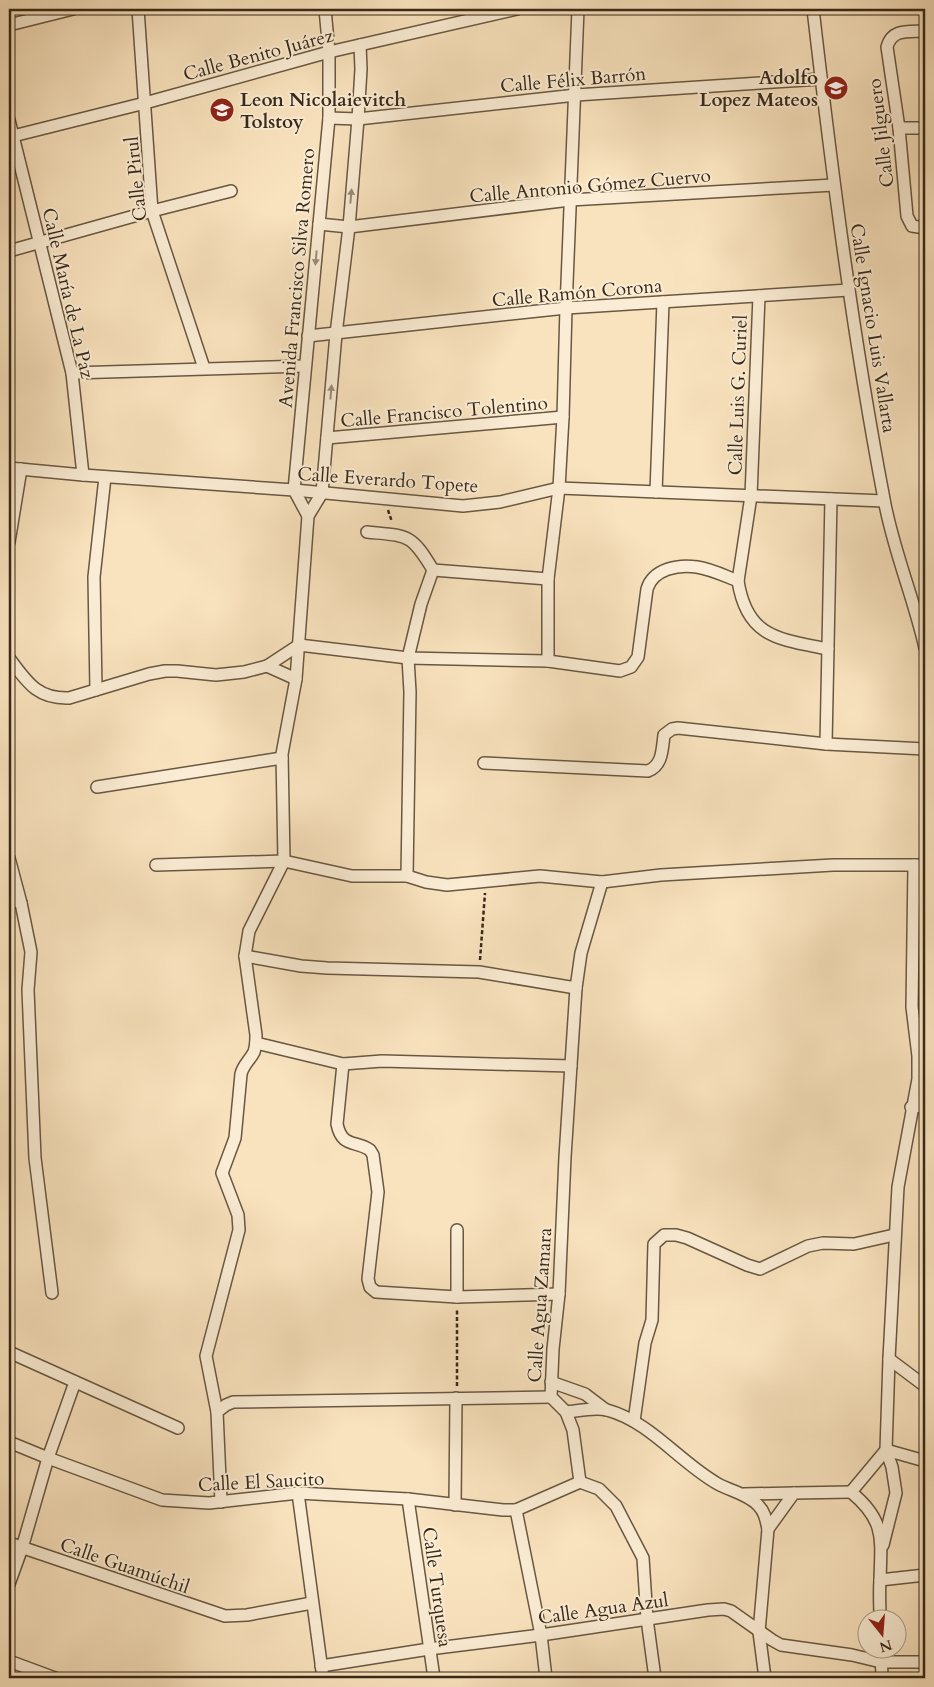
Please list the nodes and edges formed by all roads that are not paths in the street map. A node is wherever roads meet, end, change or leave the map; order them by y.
1 (73, 9) edge
2 (138, 9) edge
3 (325, 9) edge
4 (517, 9) edge
5 (578, 9) edge
6 (813, 9) edge
7 (9, 25) edge
8 (925, 31) edge
9 (360, 45) junction
10 (330, 52) junction
11 (821, 79) junction
12 (576, 95) junction
13 (145, 103) junction
14 (328, 118) junction
15 (358, 119) junction
16 (9, 120) edge
17 (899, 128) junction
18 (925, 128) edge
19 (11, 137) edge
20 (834, 185) junction
21 (231, 191) dead end
22 (570, 200) junction
23 (152, 210) junction
24 (319, 224) junction
25 (348, 227) junction
26 (925, 228) edge
27 (39, 242) junction
28 (9, 251) edge
29 (849, 290) junction
30 (759, 296) junction
31 (663, 302) junction
32 (566, 308) junction
33 (336, 334) junction
34 (308, 336) junction
35 (305, 366) junction
36 (204, 368) junction
37 (72, 373) junction
38 (564, 418) junction
39 (327, 438) junction
40 (9, 468) edge
41 (21, 469) junction
42 (83, 475) junction
43 (105, 477) junction
44 (559, 488) junction
45 (294, 490) junction
46 (656, 492) junction
47 (322, 493) junction
48 (751, 496) junction
49 (831, 499) junction
50 (884, 501) junction
51 (308, 516) junction
52 (367, 532) dead end
53 (9, 542) edge
54 (433, 570) junction
55 (548, 579) junction
56 (738, 581) junction
57 (922, 625) edge
58 (299, 645) junction
59 (925, 646) edge
60 (828, 649) junction
61 (9, 658) edge
62 (408, 658) junction
63 (548, 661) junction
64 (266, 666) junction
65 (296, 679) junction
66 (96, 690) junction
67 (826, 744) junction
68 (925, 749) edge
69 (282, 758) junction
70 (484, 763) dead end
71 (98, 787) dead end
72 (9, 858) edge
73 (284, 861) junction
74 (156, 865) dead end
75 (919, 865) edge
76 (407, 876) junction
77 (602, 882) junction
78 (9, 898) edge
79 (21, 903) junction
80 (245, 956) junction
81 (925, 969) edge
82 (913, 970) junction
83 (576, 988) junction
84 (256, 1043) junction
85 (343, 1064) junction
86 (571, 1066) junction
87 (925, 1106) edge
88 (911, 1107) junction
89 (457, 1230) dead end
90 (894, 1235) junction
91 (52, 1293) dead end
92 (559, 1294) junction
93 (458, 1297) junction
94 (9, 1352) edge
95 (888, 1359) junction
96 (75, 1382) junction
97 (551, 1382) junction
98 (925, 1386) edge
99 (551, 1397) junction
100 (456, 1398) junction
101 (606, 1410) junction
102 (217, 1412) junction
103 (566, 1412) junction
104 (634, 1420) junction
105 (178, 1428) dead end
106 (9, 1442) edge
107 (886, 1450) junction
108 (48, 1458) junction
109 (925, 1461) edge
110 (580, 1482) junction
111 (851, 1492) junction
112 (298, 1493) junction
113 (794, 1493) junction
114 (742, 1494) junction
115 (408, 1500) junction
116 (221, 1502) junction
117 (455, 1505) junction
118 (516, 1510) junction
119 (768, 1529) junction
120 (9, 1543) edge
121 (22, 1548) junction
122 (882, 1550) junction
123 (925, 1575) edge
124 (880, 1580) junction
125 (9, 1584) edge
126 (312, 1603) junction
127 (880, 1610) edge
128 (648, 1618) junction
129 (759, 1632) junction
130 (541, 1635) junction
131 (429, 1649) junction
132 (9, 1661) edge
133 (881, 1662) junction
134 (925, 1662) edge
135 (322, 1672) edge
136 (55, 1678) edge
137 (434, 1678) edge
138 (546, 1678) edge
139 (655, 1678) edge
140 (765, 1678) edge
141 (882, 1678) edge

1 - 7 street
2 - 13 street, Calle Pirul
3 - 10 street, Avenida Francisco Silva Romero
4 - 9 street, Calle Benito Juárez
5 - 12 street
6 - 11 street, Calle Ignacio Luis Vallarta
8 - 17 street, Calle Jilguero
9 - 10 street, Calle Benito Juárez
9 - 15 street
10 - 13 street, Calle Benito Juárez
10 - 14 street, Avenida Francisco Silva Romero
11 - 12 street, Calle Félix Barrón
11 - 20 street, Calle Ignacio Luis Vallarta
12 - 15 street, Calle Félix Barrón
12 - 22 street
13 - 19 street, Calle Benito Juárez
13 - 23 street, Calle Pirul
14 - 15 street, Calle Félix Barrón
14 - 24 street, Avenida Francisco Silva Romero
25 -> 15 street
16 - 19 street, Calle María de La Paz
17 - 18 street
17 - 26 street, Calle Jilguero
19 - 27 street, Calle María de La Paz
20 - 22 street, Calle Antonio Gómez Cuervo
20 - 29 street, Calle Ignacio Luis Vallarta
21 - 23 street
22 - 25 street, Calle Antonio Gómez Cuervo
22 - 32 street
23 - 27 street
23 - 36 street, Calle Pirul
24 - 25 street, Calle Antonio Gómez Cuervo
24 -> 34 street, Avenida Francisco Silva Romero
25 - 33 street
27 - 28 street
27 - 37 street, Calle María de La Paz
29 - 30 street, Calle Ramón Corona
29 - 50 street, Calle Ignacio Luis Vallarta
30 - 31 street, Calle Ramón Corona
30 - 48 street, Calle Luis G. Curiel
31 - 32 street, Calle Ramón Corona
31 - 46 street
32 - 33 street, Calle Ramón Corona
32 - 38 street
33 - 34 street, Calle Ramón Corona
39 -> 33 street
34 - 35 street, Avenida Francisco Silva Romero
35 - 36 street
35 - 45 street, Avenida Francisco Silva Romero
36 - 37 street
37 - 42 street, Calle María de La Paz
38 - 39 street, Calle Francisco Tolentino
38 - 44 street
39 - 47 street
40 - 41 street, Calle Everardo Topete
41 - 42 street, Calle Everardo Topete
41 - 53 street
42 - 43 street, Calle Everardo Topete
43 - 45 street, Calle Everardo Topete
43 - 66 street
44 - 46 street, Calle Everardo Topete
44 - 47 street, Calle Everardo Topete
44 - 55 street
45 - 47 street, Calle Everardo Topete
45 - 51 street
46 - 48 street, Calle Everardo Topete
47 - 51 street
48 - 49 street, Calle Everardo Topete
48 - 56 street, Calle Luis G. Curiel
49 - 50 street, Calle Everardo Topete
49 - 60 street
50 - 57 street, Calle Ignacio Luis Vallarta
51 - 58 street
52 - 54 street
54 - 55 street
54 - 62 street
55 - 63 street
56 - 60 street
56 - 63 street
57 - 59 street, Calle Ignacio Luis Vallarta
58 - 62 street
58 - 64 street
58 - 65 street
60 - 67 street
61 - 66 street
62 - 63 street
62 - 76 street
64 - 65 street
64 - 66 street
65 - 69 street
67 - 68 street
67 - 70 street
69 - 71 street
69 - 73 street
72 - 79 street
73 - 74 street
73 - 76 street
73 - 80 street
75 - 77 street
75 - 82 street
76 - 77 street
77 - 83 street, Calle Agua Zamara
78 - 79 street
79 - 91 street
80 - 83 street
80 - 84 street
81 - 82 street
82 - 88 street
83 - 86 street, Calle Agua Zamara
84 - 85 street
84 - 102 street
85 - 86 street
85 - 93 street
86 - 92 street, Calle Agua Zamara
87 - 88 street
88 - 90 street
89 - 93 street
90 - 95 street
90 - 104 street
92 - 93 street
92 - 97 street, Calle Agua Zamara
94 - 96 street
95 - 98 street
95 - 107 street
96 - 105 street
96 - 108 street
97 - 99 street, Calle Agua Zamara
97 - 101 street
99 - 100 street
99 - 103 street, Calle Agua Zamara
100 - 102 street
100 - 117 street
101 - 103 street
101 - 104 street
102 - 116 street
103 - 110 street, Calle Agua Zamara
104 - 114 street
106 - 108 street, Calle El Saucito
107 - 109 street
107 - 111 street
107 - 122 street
108 - 116 street, Calle El Saucito
108 - 121 street
110 - 118 street, Calle El Saucito
110 - 128 street
111 - 113 street
111 - 122 street
112 - 115 street, Calle El Saucito
112 - 116 street, Calle El Saucito
112 - 126 street
113 - 114 street
113 - 119 street
114 - 119 street
115 - 117 street, Calle El Saucito
115 - 131 street, Calle Turquesa
117 - 118 street, Calle El Saucito
118 - 130 street
119 - 129 street
120 - 121 street, Calle Guamúchil
121 - 125 street
121 - 126 street, Calle Guamúchil
122 - 124 street
123 - 124 street
124 - 127 street
126 - 135 street
128 - 129 street, Calle Agua Azul
128 - 130 street, Calle Agua Azul
128 - 139 street
129 - 133 street, Calle Agua Azul
129 - 140 street
130 - 131 street, Calle Agua Azul
130 - 138 street
131 - 135 street, Calle Agua Azul
131 - 137 street, Calle Turquesa
132 - 136 street
133 - 134 street, Calle Agua Azul
133 - 141 street

